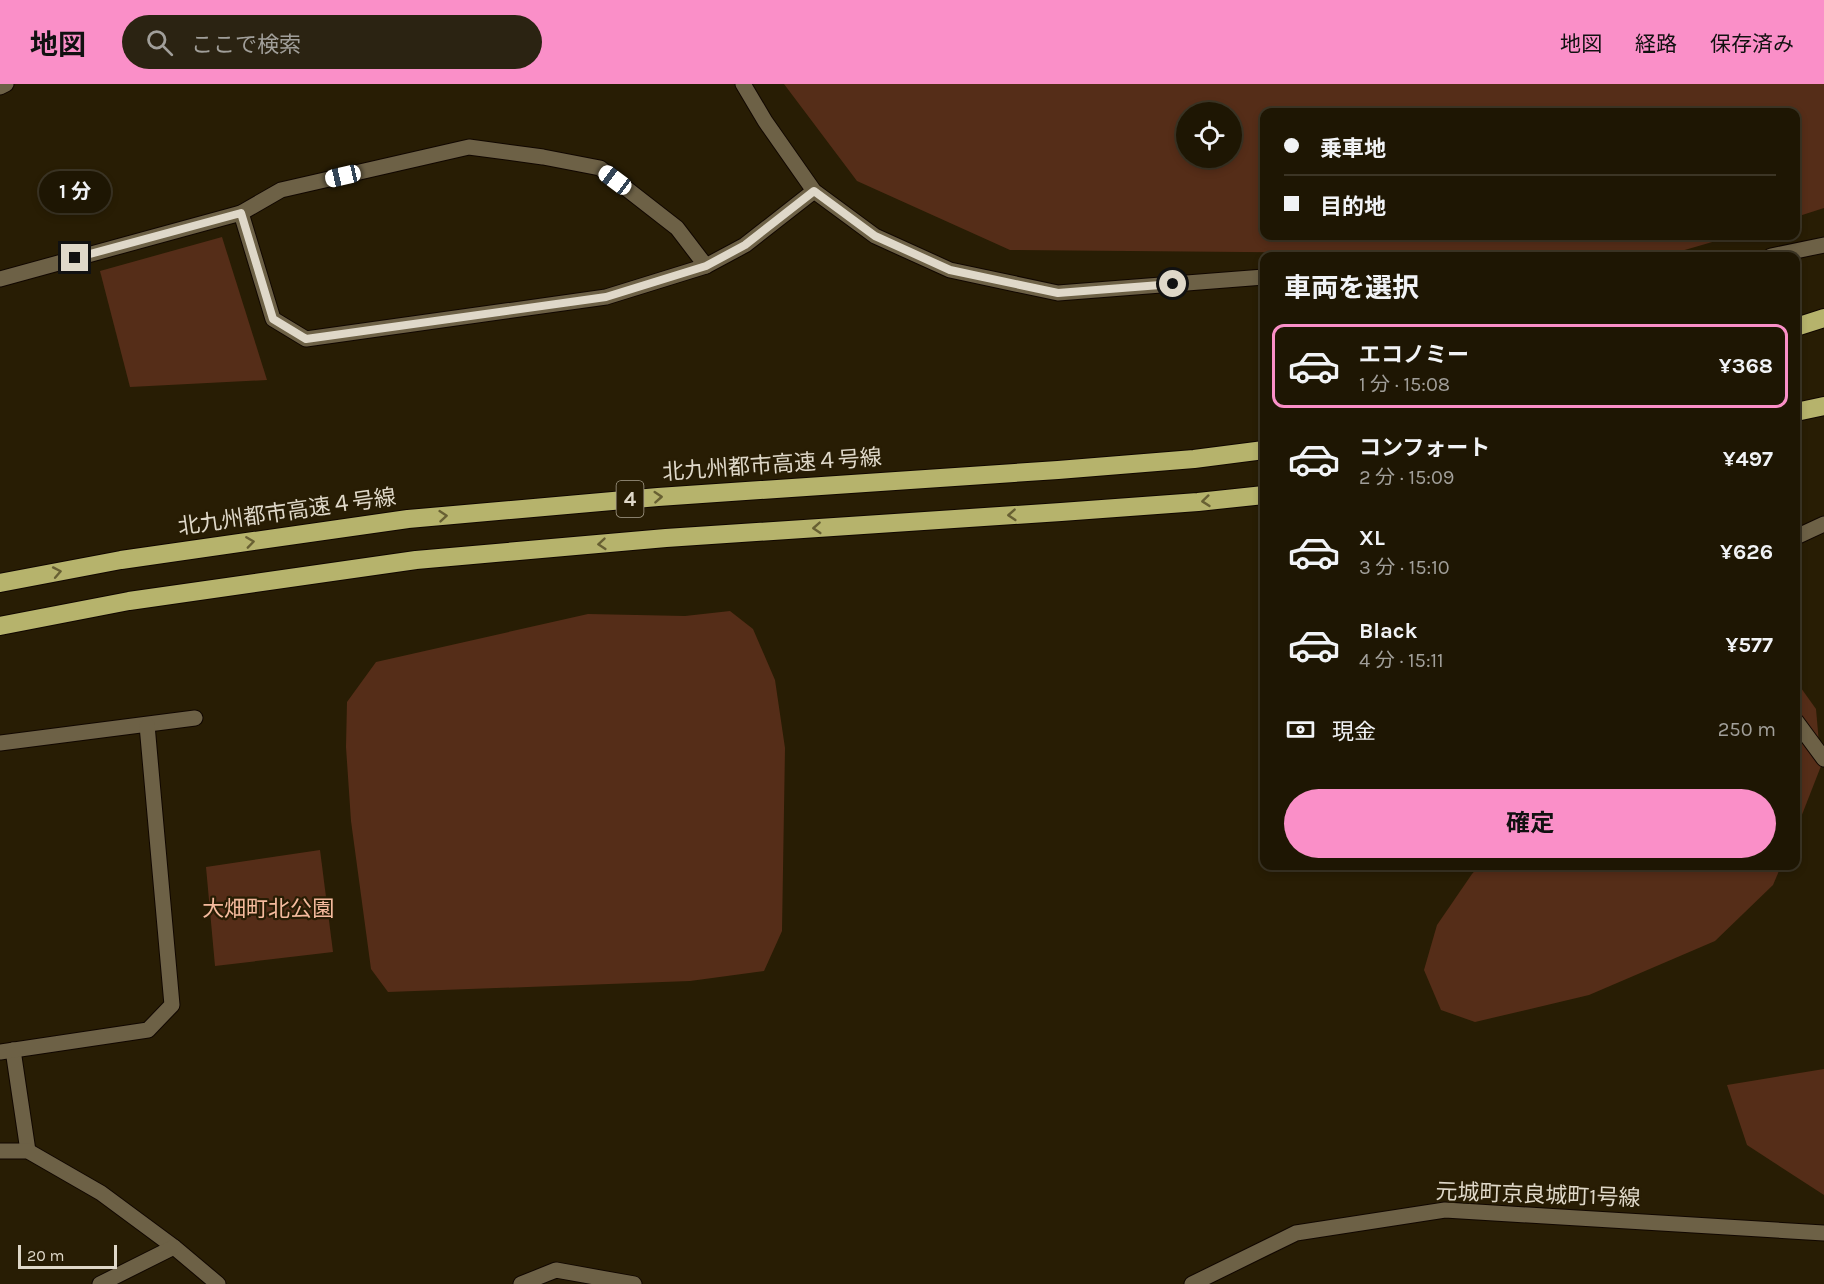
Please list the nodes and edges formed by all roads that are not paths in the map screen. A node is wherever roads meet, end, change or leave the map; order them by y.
1 (6, 84) edge
2 (743, 84) edge
3 (0, 87) edge
4 (814, 191) junction
5 (241, 213) junction
6 (1824, 245) edge
7 (1790, 252) edge
8 (706, 266) junction
9 (1260, 277) edge
10 (0, 279) edge
11 (1824, 318) edge
12 (1800, 326) edge
13 (1824, 405) edge
14 (1800, 411) edge
15 (1260, 451) edge
16 (1260, 495) edge
17 (1824, 524) edge
18 (1800, 535) edge
19 (0, 583) edge
20 (0, 626) edge
21 (195, 718) dead end
22 (147, 725) junction
23 (1800, 726) edge
24 (0, 743) edge
25 (1824, 759) edge
26 (7, 1051) edge
27 (0, 1151) edge
28 (28, 1151) junction
29 (1824, 1233) edge
30 (174, 1247) junction
31 (100, 1284) edge
32 (218, 1284) edge
33 (522, 1284) edge
34 (634, 1284) edge
35 (1192, 1284) edge

1 - 3 street
2 - 4 street
4 - 8 street
4 - 9 street
5 - 8 street
5 - 8 street
5 - 10 street
6 - 7 street
11 - 12 highway
13 - 14 highway
19 -> 15 highway, 北九州都市高速４号線 / 4
16 -> 20 highway, 4
17 - 18 street
21 - 22 street
22 - 24 street
22 - 26 street
23 - 25 street
26 - 28 street
27 - 28 street
28 - 30 street
29 - 35 street, 元城町京良城町1号線
30 - 31 street
30 - 32 street
33 - 34 street

